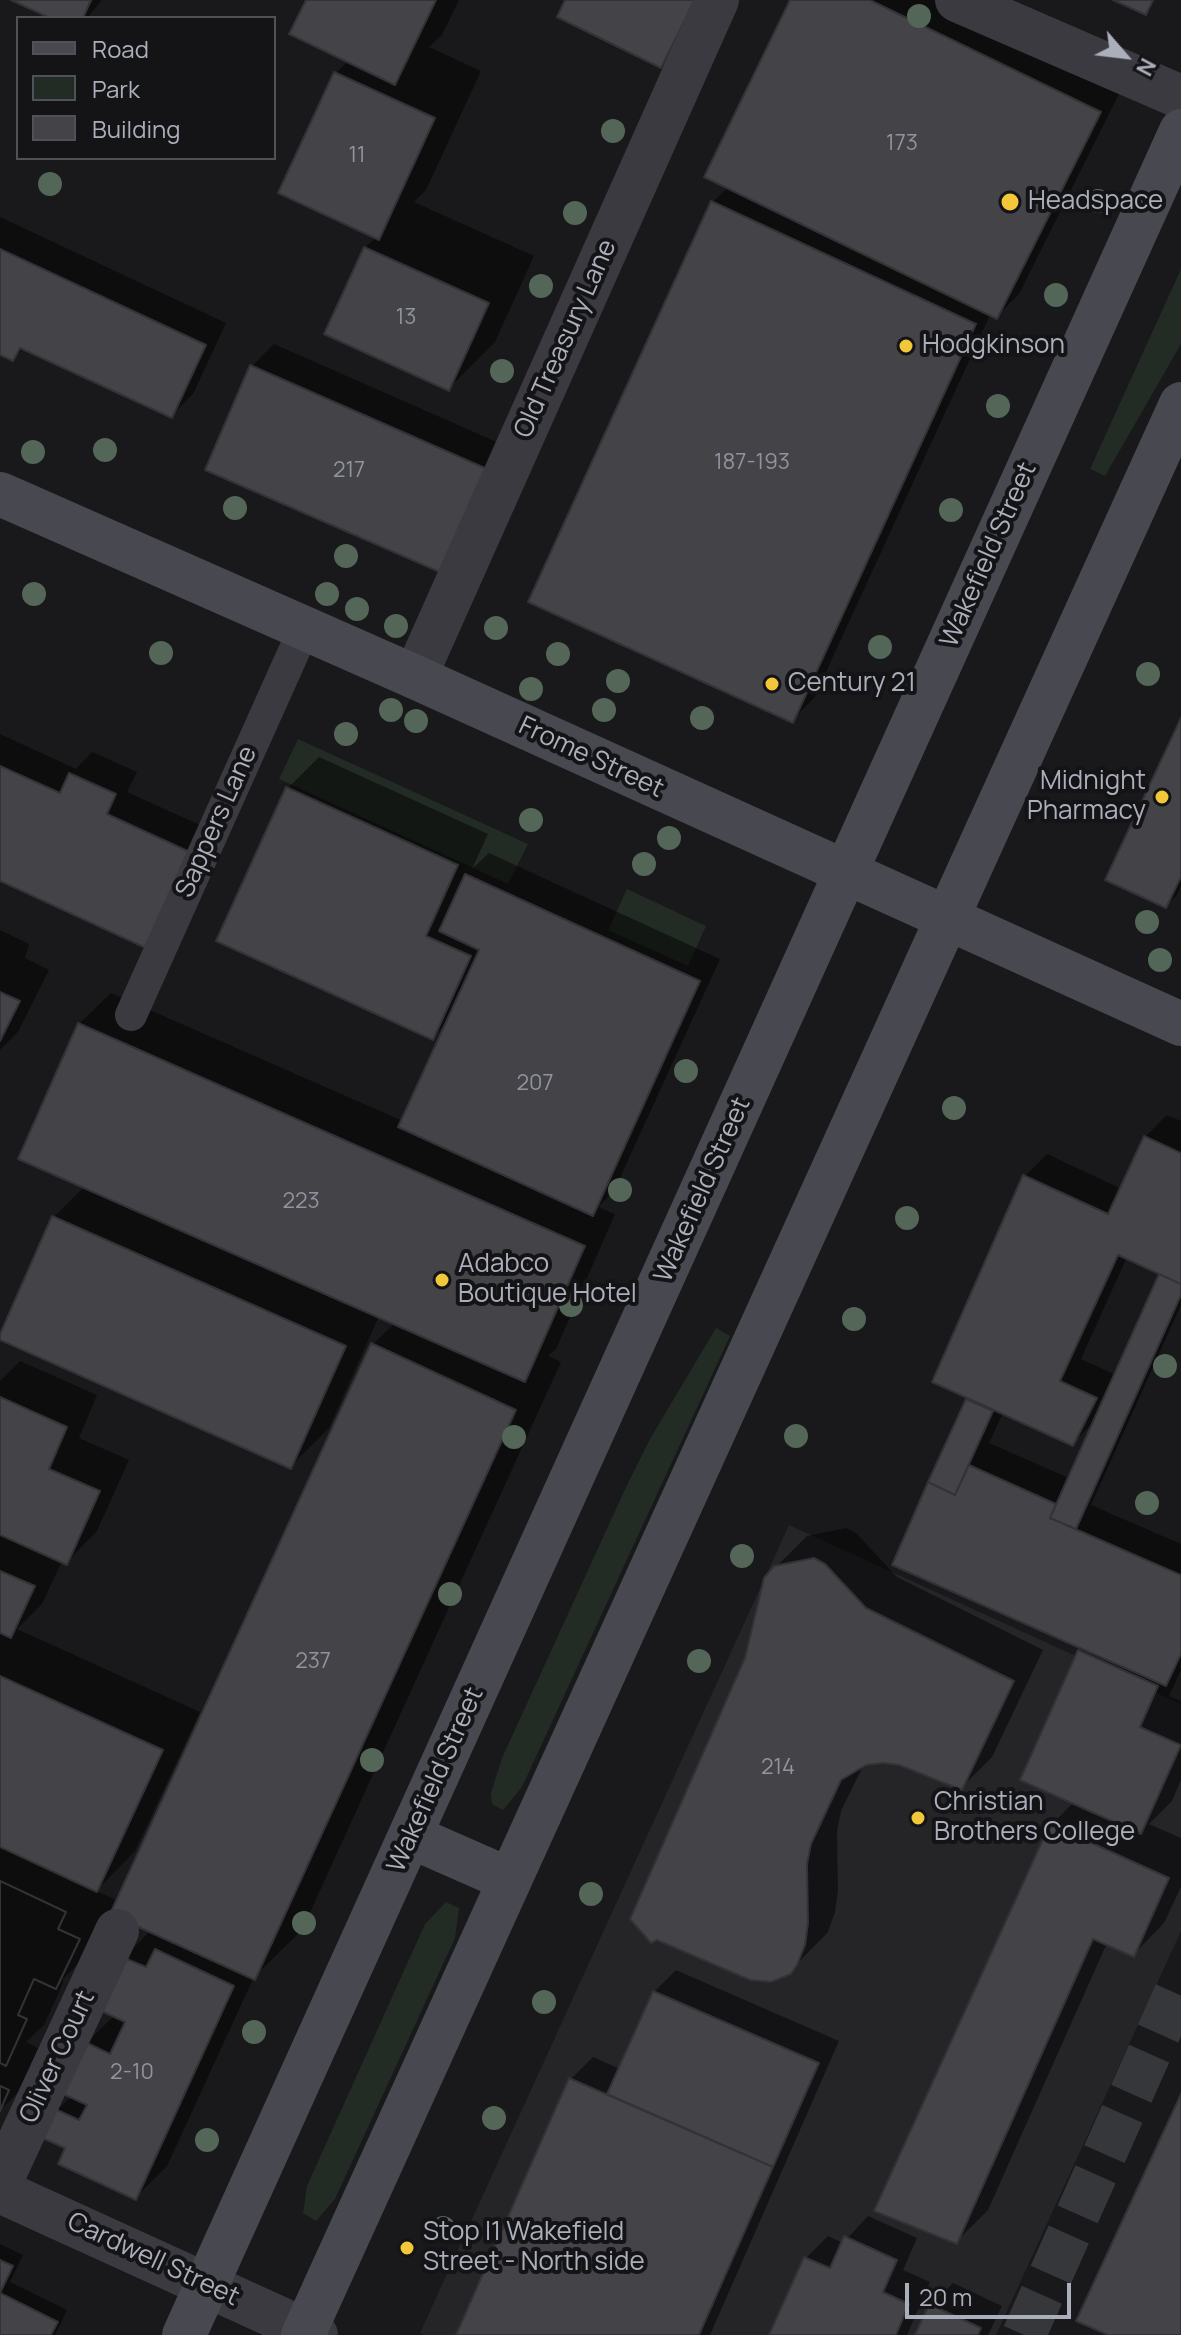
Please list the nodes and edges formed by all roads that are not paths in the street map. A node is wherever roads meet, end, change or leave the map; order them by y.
1 (717, 0) edge
2 (957, 0) edge
3 (1181, 97) edge
4 (1181, 131) edge
5 (1181, 404) edge
6 (0, 494) edge
7 (304, 629) junction
8 (415, 677) junction
9 (845, 874) junction
10 (947, 920) junction
11 (131, 1015) dead end
12 (1181, 1024) edge
13 (410, 1836) junction
14 (510, 1880) junction
15 (117, 1931) dead end
16 (0, 2183) edge
17 (0, 2191) edge
18 (207, 2285) junction
19 (308, 2333) edge
20 (184, 2335) edge

1 - 8 street, Old Treasury Lane
2 - 3 street
4 - 9 main road, Wakefield Street
5 - 10 main road
6 - 7 main road, Frome Street
7 - 8 main road, Frome Street
7 - 11 lane, Sappers Lane
8 - 9 main road, Frome Street
9 - 10 main road, Frome Street
9 - 13 main road, Wakefield Street
10 - 12 main road, Frome Street
10 - 14 main road
13 - 14 main road
13 - 18 main road, Wakefield Street
14 - 19 main road
15 - 16 street, Oliver Court
17 - 18 street, Cardwell Street
18 - 19 street, Cardwell Street
18 - 20 main road, Wakefield Street

